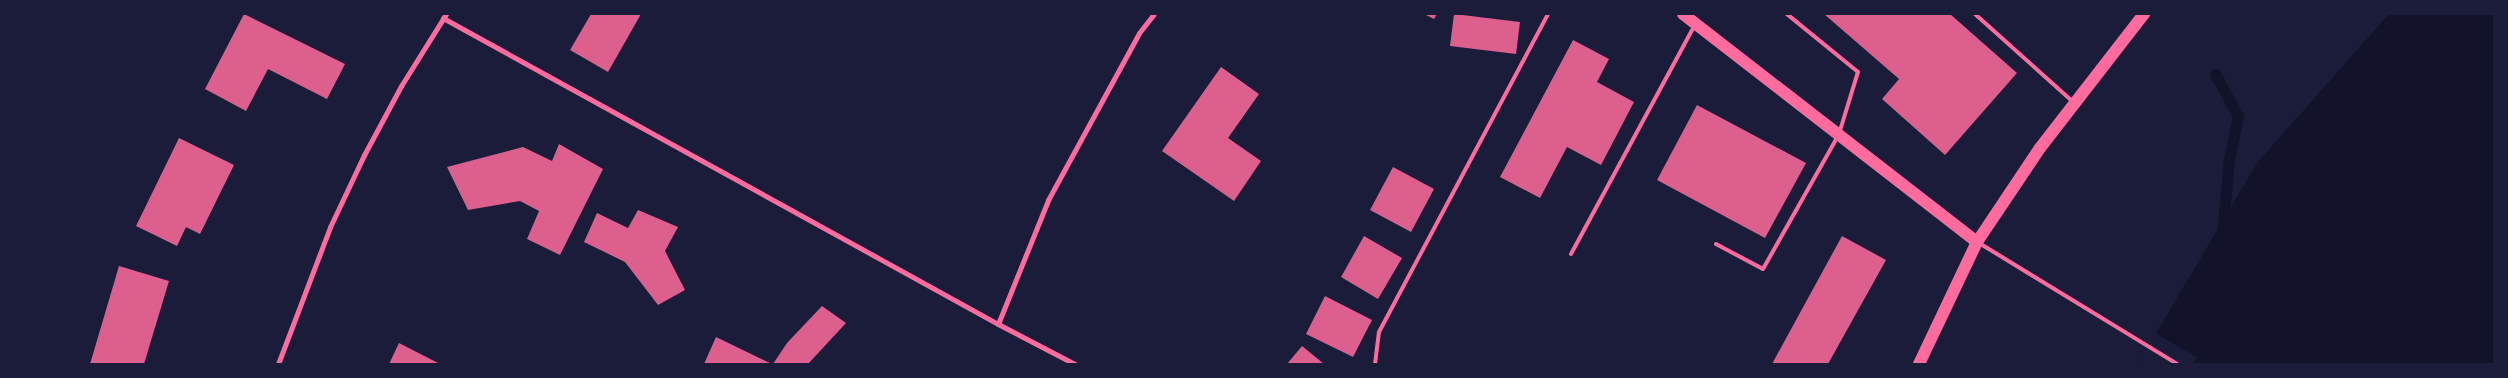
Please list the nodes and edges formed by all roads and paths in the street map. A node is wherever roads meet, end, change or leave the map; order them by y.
1 (1154, 14) edge
2 (1548, 14) edge
3 (1683, 14) edge
4 (1787, 14) edge
5 (1975, 14) edge
6 (2144, 14) edge
7 (445, 16) edge
8 (1696, 24) junction
9 (2075, 103) junction
10 (1839, 134) junction
11 (1977, 242) junction
12 (1716, 244) dead end
13 (1571, 254) dead end
14 (998, 324) junction
15 (278, 364) edge
16 (1075, 364) edge
17 (1375, 364) edge
18 (1919, 364) edge
19 (2177, 364) edge

1 - 14 street
2 - 17 lane
3 - 8 main road
4 - 10 lane
5 - 9 lane
6 - 9 main road
7 - 14 street
7 - 15 street
8 - 10 main road
8 - 13 lane
9 - 11 main road
10 - 11 main road
10 - 12 lane
11 - 18 main road
11 - 19 lane
14 - 16 street

